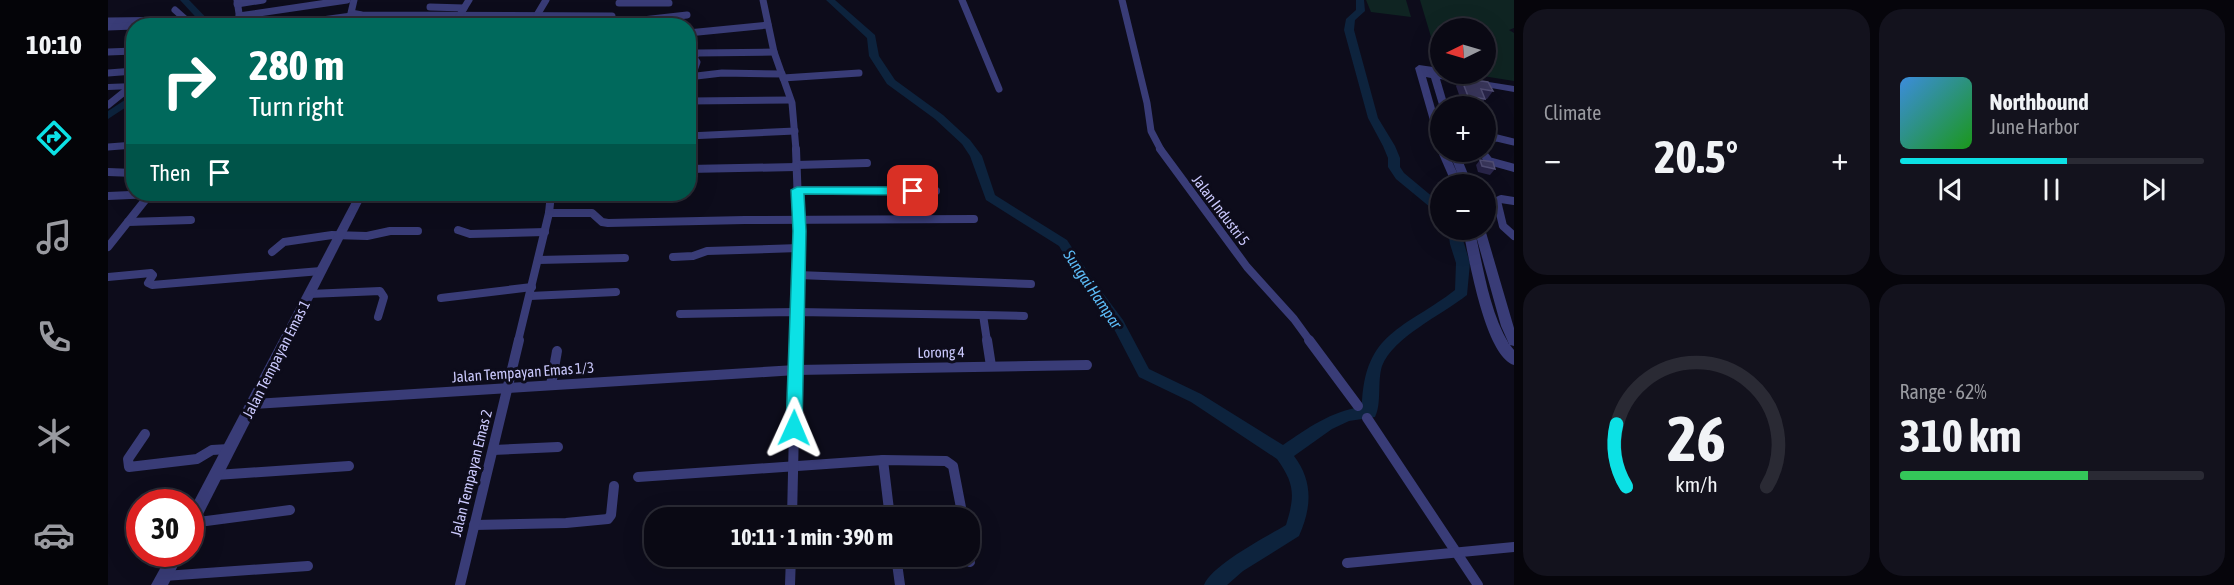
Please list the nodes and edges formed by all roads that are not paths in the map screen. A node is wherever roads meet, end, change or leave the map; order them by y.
1 (262, 0) edge
2 (347, 0) edge
3 (354, 0) edge
4 (469, 0) edge
5 (546, 0) edge
6 (763, 0) edge
7 (962, 0) edge
8 (1122, 0) edge
9 (620, 1) edge
10 (237, 2) edge
11 (669, 3) dead end
12 (430, 7) dead end
13 (464, 8) junction
14 (175, 10) dead end
15 (352, 14) junction
16 (239, 15) junction
17 (362, 15) junction
18 (537, 15) junction
19 (687, 15) dead end
20 (459, 16) junction
21 (612, 16) joint
22 (184, 18) edge
23 (239, 18) edge
24 (326, 18) edge
25 (339, 18) edge
26 (663, 18) edge
27 (108, 21) edge
28 (126, 21) edge
29 (768, 25) junction
30 (108, 27) edge
31 (126, 27) edge
32 (696, 32) edge
33 (126, 51) edge
34 (108, 52) edge
35 (774, 52) junction
36 (696, 62) edge
37 (1430, 71) edge
38 (126, 72) edge
39 (108, 73) edge
40 (860, 73) dead end
41 (696, 75) edge
42 (782, 76) junction
43 (1496, 81) edge
44 (1491, 84) edge
45 (1514, 84) edge
46 (126, 86) edge
47 (108, 87) edge
48 (999, 89) dead end
49 (1514, 89) edge
50 (126, 90) edge
51 (790, 100) junction
52 (696, 101) edge
53 (108, 105) edge
54 (1430, 106) edge
55 (795, 131) junction
56 (696, 136) edge
57 (1496, 138) edge
58 (1514, 142) edge
59 (126, 146) edge
60 (108, 147) edge
61 (1493, 162) edge
62 (867, 163) dead end
63 (796, 166) junction
64 (1514, 168) edge
65 (696, 169) edge
66 (108, 172) edge
67 (126, 173) edge
68 (797, 190) junction
69 (936, 191) dead end
70 (126, 195) edge
71 (108, 196) edge
72 (1509, 200) edge
73 (144, 201) edge
74 (357, 201) edge
75 (550, 201) edge
76 (549, 213) junction
77 (799, 219) junction
78 (974, 219) dead end
79 (191, 220) dead end
80 (128, 222) junction
81 (458, 230) dead end
82 (120, 231) junction
83 (418, 231) dead end
84 (108, 232) edge
85 (545, 232) junction
86 (340, 234) junction
87 (1514, 236) edge
88 (1472, 240) edge
89 (1483, 240) edge
90 (108, 247) edge
91 (799, 248) junction
92 (272, 252) dead end
93 (625, 258) dead end
94 (673, 258) dead end
95 (538, 260) junction
96 (321, 271) junction
97 (798, 275) junction
98 (108, 277) edge
99 (1031, 284) dead end
100 (531, 291) junction
101 (616, 292) dead end
102 (309, 294) junction
103 (441, 298) dead end
104 (797, 312) junction
105 (680, 314) dead end
106 (983, 315) junction
107 (1024, 316) dead end
108 (378, 317) dead end
109 (1514, 341) edge
110 (557, 351) dead end
111 (1514, 360) edge
112 (1087, 365) dead end
113 (991, 366) junction
114 (796, 370) junction
115 (551, 385) junction
116 (508, 387) junction
117 (252, 404) junction
118 (1358, 406) dead end
119 (1367, 418) dead end
120 (146, 434) dead end
121 (558, 447) dead end
122 (229, 449) junction
123 (493, 450) junction
124 (883, 460) junction
125 (349, 466) dead end
126 (793, 466) junction
127 (216, 476) junction
128 (638, 477) dead end
129 (614, 486) dead end
130 (204, 499) edge
131 (792, 507) edge
132 (889, 507) edge
133 (961, 507) edge
134 (290, 510) dead end
135 (204, 522) edge
136 (474, 525) junction
137 (1514, 547) edge
138 (1457, 554) junction
139 (1347, 563) dead end
140 (308, 566) dead end
141 (791, 567) edge
142 (898, 567) edge
143 (162, 580) edge
144 (460, 585) edge
145 (790, 585) edge
146 (900, 585) edge
147 (1478, 585) edge

1 - 10 street
2 - 16 street
3 - 15 street
4 - 13 street
5 - 18 street
6 - 29 street
7 - 48 street
8 - 118 street, Jalan Industri 5
9 - 11 street
9 - 21 street
10 - 16 street
12 - 13 street
13 - 20 street
14 - 22 street
15 - 17 street
15 - 24 street
16 - 23 street
17 - 20 street
17 - 25 street
18 - 20 street
18 - 21 street
19 - 26 street
27 - 28 street
29 - 32 street
29 - 35 street
30 - 31 street
33 - 34 street
35 - 36 street
35 - 42 street
37 - 54 street
38 - 39 street
40 - 42 street
41 - 42 street
42 - 51 street
43 - 45 street
44 - 49 street
46 - 47 street
50 - 53 street
51 - 52 street
51 - 55 street
55 - 56 street
55 - 63 street
57 - 58 street
59 - 60 street
61 - 64 street
62 - 63 street
63 - 65 street
63 - 68 street
66 - 67 street
68 - 69 street
68 - 77 street
70 - 71 street
72 - 87 street
73 - 80 street
74 - 86 street, Jalan Tempayan Emas 1
75 - 76 street, Jalan Tempayan Emas 2
76 - 77 street
76 - 85 street, Jalan Tempayan Emas 2
77 - 78 street
77 - 91 street
79 - 80 street
80 - 82 street
81 - 85 street
82 - 84 street
82 - 90 street
83 - 86 street
85 - 95 street, Jalan Tempayan Emas 2
86 - 92 street
86 - 96 street, Jalan Tempayan Emas 1
88 - 111 street
89 - 109 street
91 - 94 street
91 - 97 street
93 - 95 street
95 - 100 street, Jalan Tempayan Emas 2
96 - 98 street
96 - 102 street, Jalan Tempayan Emas 1
97 - 99 street
97 - 104 street
100 - 101 street
100 - 103 street
100 - 116 street, Jalan Tempayan Emas 2
102 - 108 street
102 - 117 street, Jalan Tempayan Emas 1
104 - 105 street
104 - 106 street
104 - 114 street
106 - 107 street
106 - 113 street
110 - 115 street
112 - 113 street, Lorong 4
113 - 114 street, Lorong 4
114 - 115 street, Jalan Tempayan Emas 1/3
114 - 126 street
115 - 116 street, Jalan Tempayan Emas 1/3
116 - 117 street, Jalan Tempayan Emas 1/3
116 - 123 street, Jalan Tempayan Emas 2
117 - 122 street, Jalan Tempayan Emas 1
119 - 138 street
120 - 122 street
121 - 123 street
122 - 127 street, Jalan Tempayan Emas 1
123 - 136 street, Jalan Tempayan Emas 2
124 - 126 street
124 - 132 street
124 - 133 street
125 - 127 street
126 - 128 street
126 - 131 street
127 - 130 street, Jalan Tempayan Emas 1
129 - 136 street
134 - 135 street
136 - 144 street, Jalan Tempayan Emas 2
137 - 138 street
138 - 139 street
138 - 147 street
140 - 143 street
141 - 145 street
142 - 146 street

